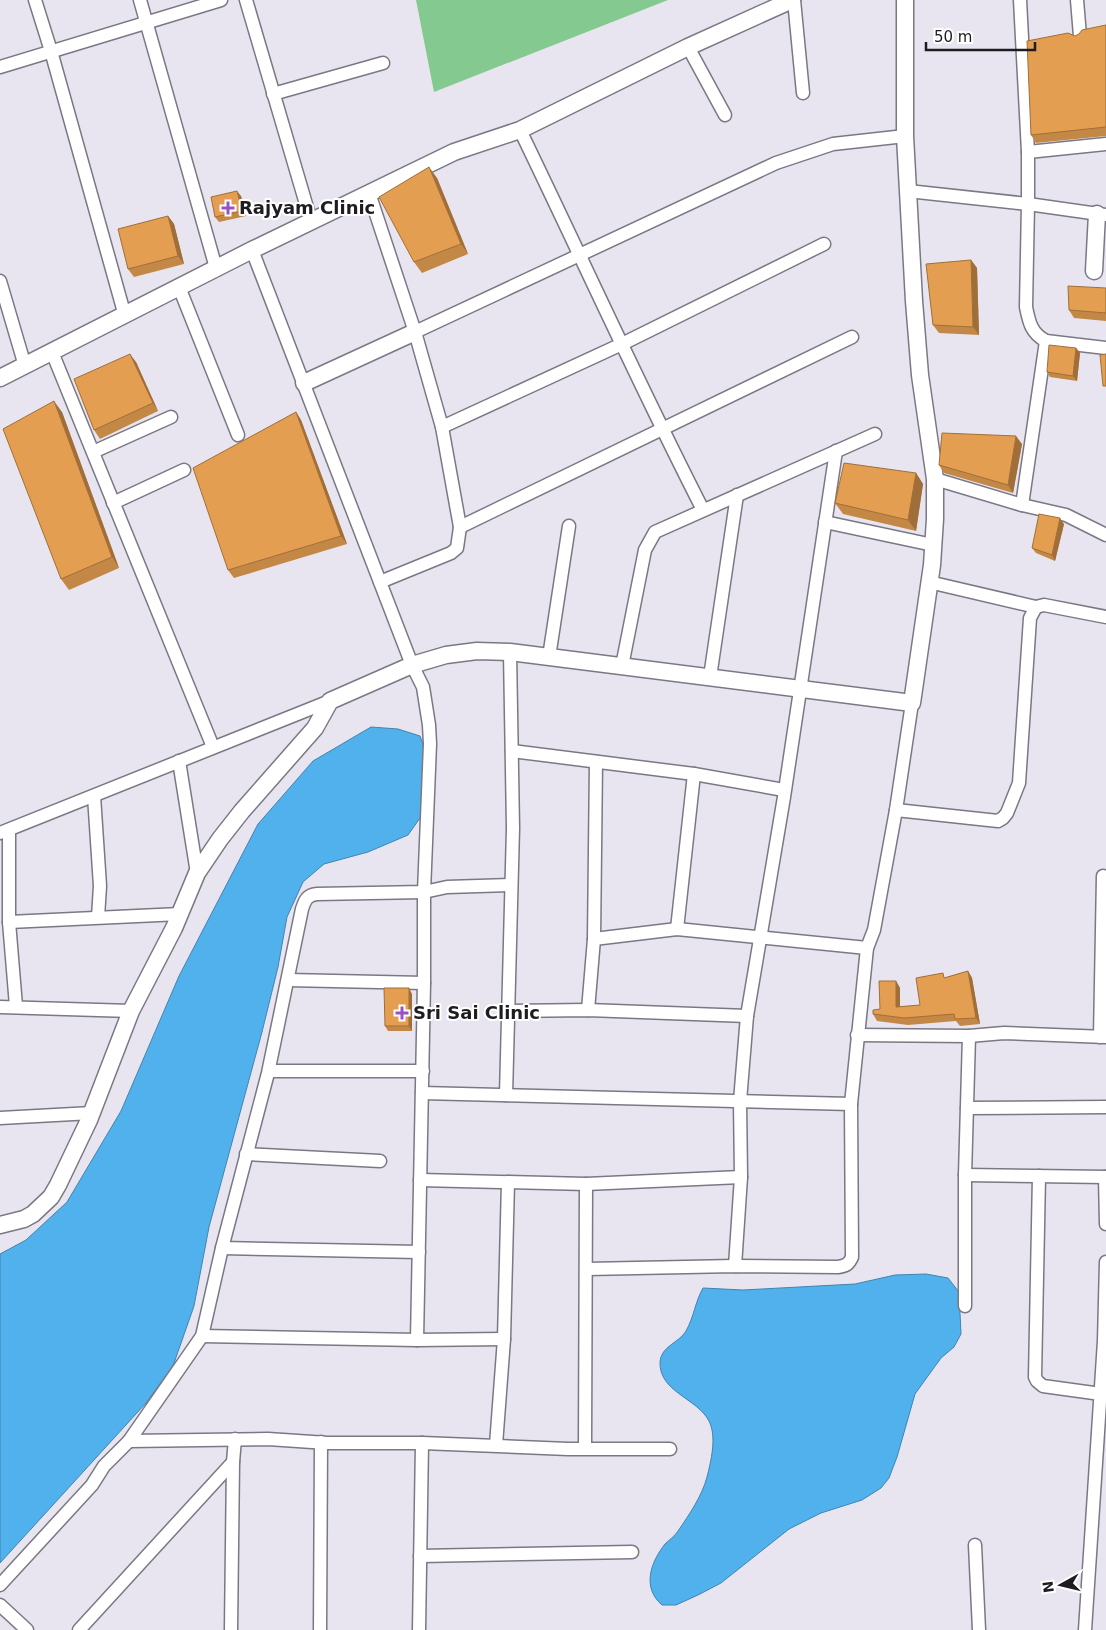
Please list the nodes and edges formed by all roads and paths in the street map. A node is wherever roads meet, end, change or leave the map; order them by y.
1 (35, 0) edge
2 (140, 0) edge
3 (221, 0) edge
4 (246, 0) edge
5 (793, 0) edge
6 (905, 0) edge
7 (1020, 0) edge
8 (1077, 0) edge
9 (147, 22) junction
10 (1080, 36) edge
11 (688, 46) junction
12 (51, 51) junction
13 (383, 63) dead end
14 (0, 67) edge
15 (273, 94) junction
16 (803, 94) dead end
17 (725, 115) dead end
18 (520, 130) junction
19 (905, 136) junction
20 (1106, 144) edge
21 (1028, 152) junction
22 (908, 191) junction
23 (369, 193) junction
24 (1028, 204) junction
25 (1102, 214) edge
26 (311, 221) junction
27 (824, 244) dead end
28 (252, 250) junction
29 (581, 255) junction
30 (216, 268) junction
31 (1094, 271) dead end
32 (0, 281) edge
33 (179, 288) junction
34 (125, 316) junction
35 (415, 332) junction
36 (852, 337) dead end
37 (1046, 341) junction
38 (622, 344) junction
39 (1106, 348) edge
40 (52, 352) junction
41 (24, 366) junction
42 (0, 378) edge
43 (304, 384) junction
44 (171, 417) dead end
45 (442, 427) junction
46 (661, 429) junction
47 (875, 434) dead end
48 (238, 435) dead end
49 (836, 451) junction
50 (93, 452) junction
51 (184, 470) dead end
52 (935, 479) junction
53 (737, 495) junction
54 (113, 503) junction
55 (1022, 505) junction
56 (703, 510) junction
57 (825, 522) junction
58 (460, 526) junction
59 (569, 526) dead end
60 (1106, 535) edge
61 (933, 545) junction
62 (380, 582) junction
63 (929, 582) junction
64 (1036, 607) junction
65 (1106, 617) edge
66 (510, 652) junction
67 (549, 657) junction
68 (412, 665) junction
69 (622, 666) junction
70 (710, 676) junction
71 (800, 688) junction
72 (330, 701) junction
73 (912, 703) junction
74 (213, 748) junction
75 (512, 751) junction
76 (179, 761) junction
77 (596, 762) junction
78 (694, 774) junction
79 (784, 790) junction
80 (94, 796) junction
81 (896, 810) junction
82 (4, 831) edge
83 (198, 873) junction
84 (1103, 876) dead end
85 (511, 885) junction
86 (424, 892) junction
87 (180, 914) junction
88 (98, 917) junction
89 (9, 922) junction
90 (677, 929) junction
91 (594, 938) junction
92 (759, 938) junction
93 (867, 948) junction
94 (288, 980) junction
95 (424, 983) junction
96 (0, 1006) edge
97 (16, 1006) junction
98 (588, 1010) junction
99 (131, 1011) junction
100 (508, 1012) junction
101 (746, 1016) junction
102 (857, 1034) junction
103 (969, 1036) junction
104 (1103, 1037) edge
105 (269, 1071) junction
106 (422, 1071) junction
107 (422, 1093) junction
108 (506, 1096) junction
109 (740, 1101) junction
110 (851, 1104) junction
111 (1106, 1107) edge
112 (967, 1108) junction
113 (92, 1113) junction
114 (0, 1118) edge
115 (246, 1154) junction
116 (380, 1161) dead end
117 (965, 1175) junction
118 (1039, 1176) junction
119 (741, 1177) junction
120 (1106, 1177) edge
121 (420, 1180) junction
122 (508, 1182) junction
123 (586, 1184) junction
124 (1106, 1224) edge
125 (0, 1225) edge
126 (222, 1248) junction
127 (419, 1252) junction
128 (1106, 1262) edge
129 (735, 1266) junction
130 (587, 1269) junction
131 (965, 1306) dead end
132 (202, 1336) junction
133 (504, 1339) junction
134 (417, 1340) junction
135 (1101, 1394) junction
136 (235, 1439) junction
137 (129, 1441) junction
138 (321, 1442) junction
139 (422, 1443) junction
140 (496, 1445) junction
141 (585, 1447) junction
142 (670, 1449) dead end
143 (233, 1462) junction
144 (975, 1545) dead end
145 (632, 1552) dead end
146 (420, 1556) junction
147 (0, 1585) edge
148 (0, 1605) edge
149 (27, 1630) edge
150 (79, 1630) edge
151 (231, 1630) edge
152 (320, 1630) edge
153 (419, 1630) edge
154 (979, 1630) edge
155 (1085, 1630) edge

1 - 12 street
2 - 9 street
3 - 9 street
4 - 15 street
5 - 11 street
5 - 16 street
6 - 19 street
7 - 21 street
8 - 10 street
9 - 12 street
9 - 30 street
11 - 17 street
11 - 18 street
12 - 14 street
12 - 34 street
13 - 15 street
15 - 26 street
18 - 23 street
18 - 29 street
19 - 22 street
19 - 29 street
20 - 21 street
21 - 24 street
22 - 24 street
22 - 52 street
23 - 26 street
23 - 35 street
24 - 25 street
24 - 37 street
25 - 31 street
26 - 28 street
27 - 38 street
28 - 30 street
28 - 43 street
29 - 35 street
29 - 38 street
30 - 33 street
32 - 41 street
33 - 34 street
33 - 48 street
34 - 40 street
35 - 43 street
35 - 45 street
36 - 46 street
37 - 39 street
37 - 55 street
38 - 45 street
38 - 46 street
40 - 41 street
40 - 50 street
41 - 42 street
43 - 62 street
44 - 50 street
45 - 58 street
46 - 56 street
46 - 58 street
47 - 49 street
49 - 53 street
49 - 57 street
50 - 54 street
51 - 54 street
52 - 55 street
52 - 61 street
53 - 56 street
53 - 70 street
54 - 74 street
55 - 60 street
56 - 69 street
57 - 61 street
57 - 71 street
58 - 62 street
59 - 67 street
61 - 63 street
62 - 68 street
63 - 64 street
63 - 73 street
64 - 65 street
64 - 81 street
66 - 67 street
66 - 68 street
66 - 75 street
67 - 69 street
68 - 72 street
68 - 86 street
69 - 70 street
70 - 71 street
71 - 73 street
71 - 79 street
72 - 74 street
72 - 83 street
73 - 81 street
74 - 76 street
75 - 77 street
75 - 85 street
76 - 80 street
76 - 83 street
77 - 78 street
77 - 91 street
78 - 79 street
78 - 90 street
79 - 92 street
80 - 82 street
80 - 88 street
81 - 93 street
82 - 89 street
83 - 87 street
84 - 104 street
85 - 86 street
85 - 100 street
86 - 94 street
86 - 95 street
87 - 88 street
87 - 99 street
88 - 89 street
89 - 97 street
90 - 91 street
90 - 92 street
91 - 98 street
92 - 93 street
92 - 101 street
93 - 102 street
94 - 95 street
94 - 105 street
95 - 106 street
96 - 97 street
97 - 99 street
98 - 100 street
98 - 101 street
99 - 113 street
100 - 108 street
101 - 109 street
102 - 103 street
102 - 110 street
103 - 104 street
103 - 112 street
105 - 106 street
105 - 115 street
106 - 107 street
107 - 108 street
107 - 121 street
108 - 109 street
109 - 110 street
109 - 119 street
110 - 129 street
111 - 112 street
112 - 117 street
113 - 114 street
113 - 125 street
115 - 116 street
115 - 126 street
117 - 118 street
117 - 131 street
118 - 120 street
118 - 135 street
119 - 123 street
119 - 129 street
120 - 124 street
121 - 122 street
121 - 127 street
122 - 123 street
122 - 133 street
123 - 130 street
126 - 127 street
126 - 132 street
127 - 134 street
128 - 135 street
129 - 130 street
130 - 141 street
132 - 134 street
132 - 137 street
133 - 134 street
133 - 140 street
135 - 155 street
136 - 137 street
136 - 138 street
136 - 143 street
137 - 147 street
138 - 139 street
138 - 152 street
139 - 140 street
139 - 146 street
140 - 141 street
141 - 142 street
143 - 150 street
143 - 151 street
144 - 154 street
145 - 146 street
146 - 153 street
148 - 149 street

